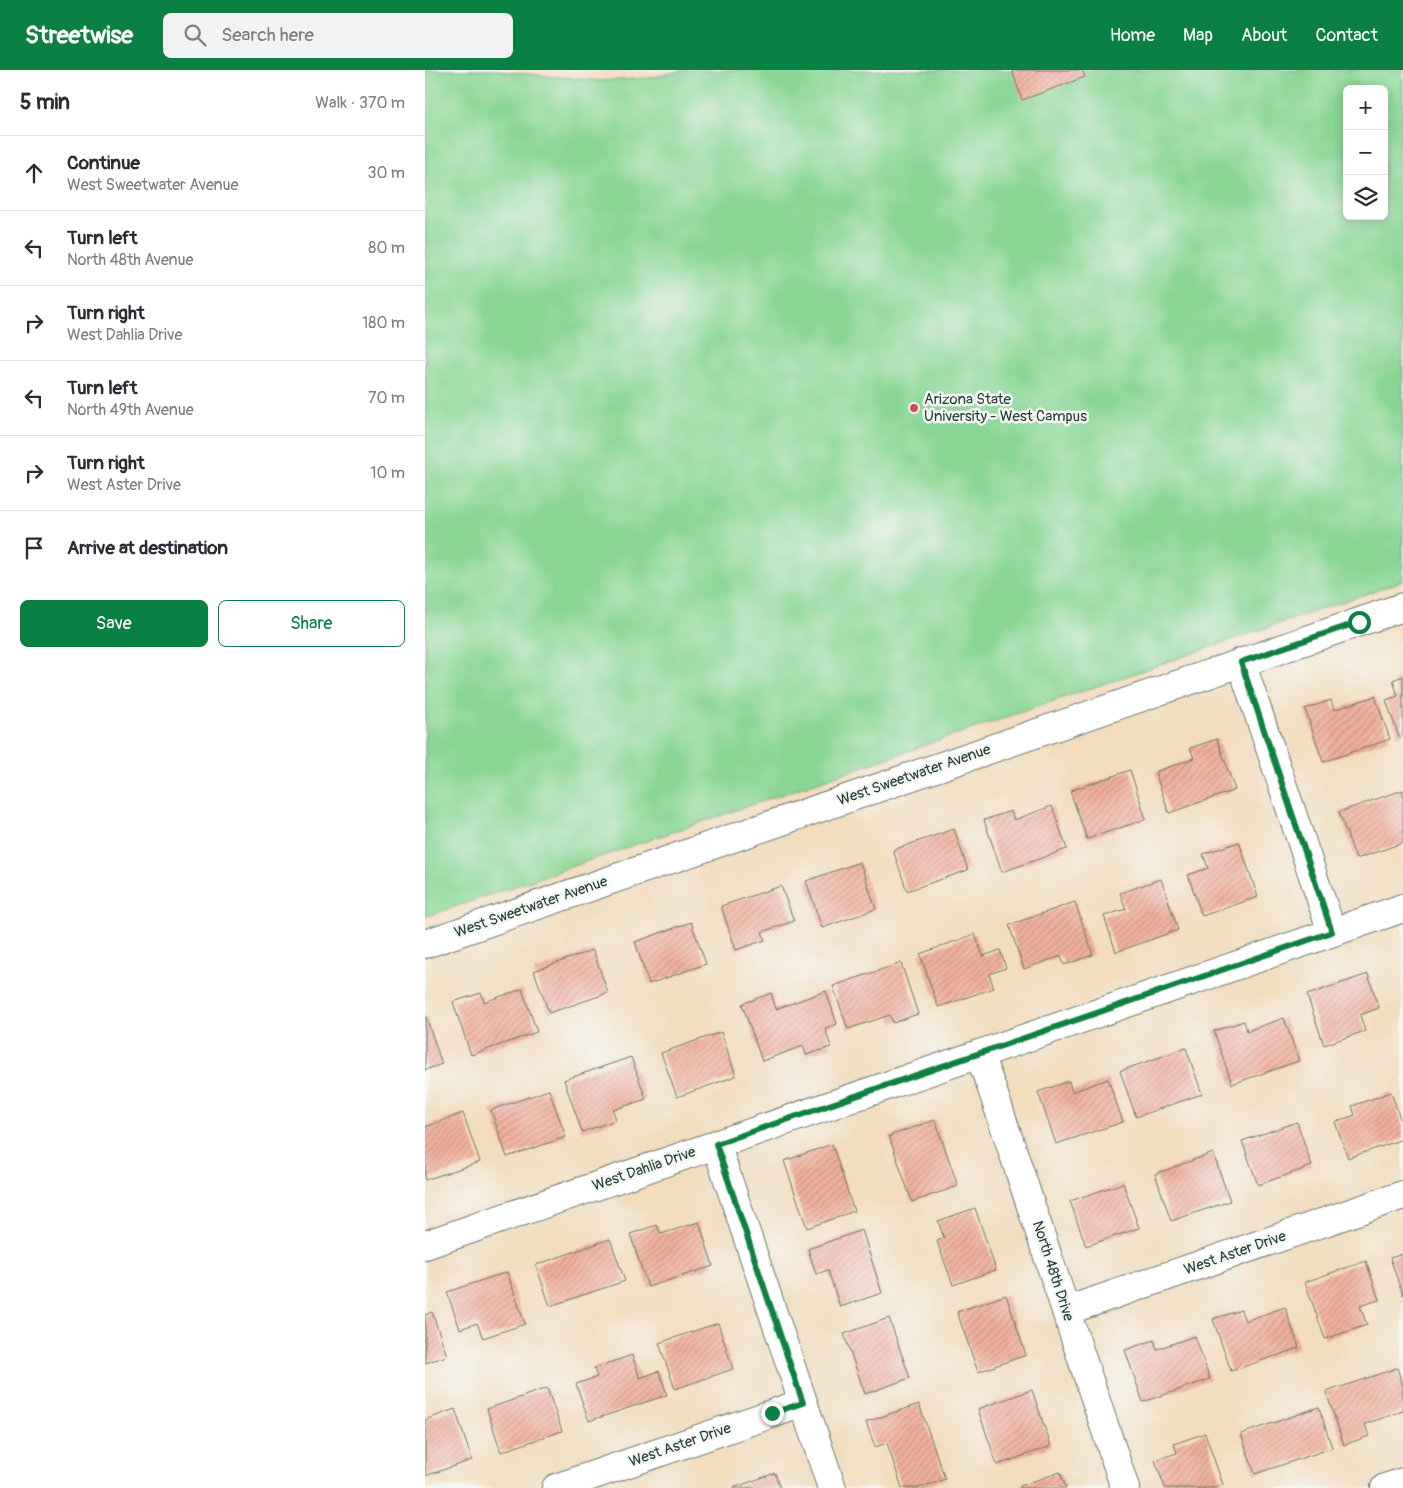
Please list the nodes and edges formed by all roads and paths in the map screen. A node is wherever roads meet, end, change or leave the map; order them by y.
1 (1403, 607) edge
2 (1241, 662) junction
3 (1403, 908) edge
4 (1332, 932) junction
5 (425, 944) edge
6 (979, 1054) junction
7 (716, 1144) junction
8 (1403, 1195) edge
9 (425, 1245) edge
10 (1067, 1311) junction
11 (803, 1403) junction
12 (1403, 1482) edge
13 (556, 1488) edge
14 (832, 1488) edge
15 (1125, 1488) edge
16 (1385, 1488) edge

1 - 2 street, West Sweetwater Avenue
2 - 4 street
2 - 5 street, West Sweetwater Avenue
3 - 4 street, West Dahlia Drive
4 - 6 street, West Dahlia Drive
6 - 7 street, West Dahlia Drive
6 - 10 street, North 48th Drive
7 - 9 street, West Dahlia Drive
7 - 11 street
8 - 10 street, West Aster Drive
10 - 15 street, North 48th Drive
11 - 13 street, West Aster Drive
11 - 14 street
12 - 16 street

